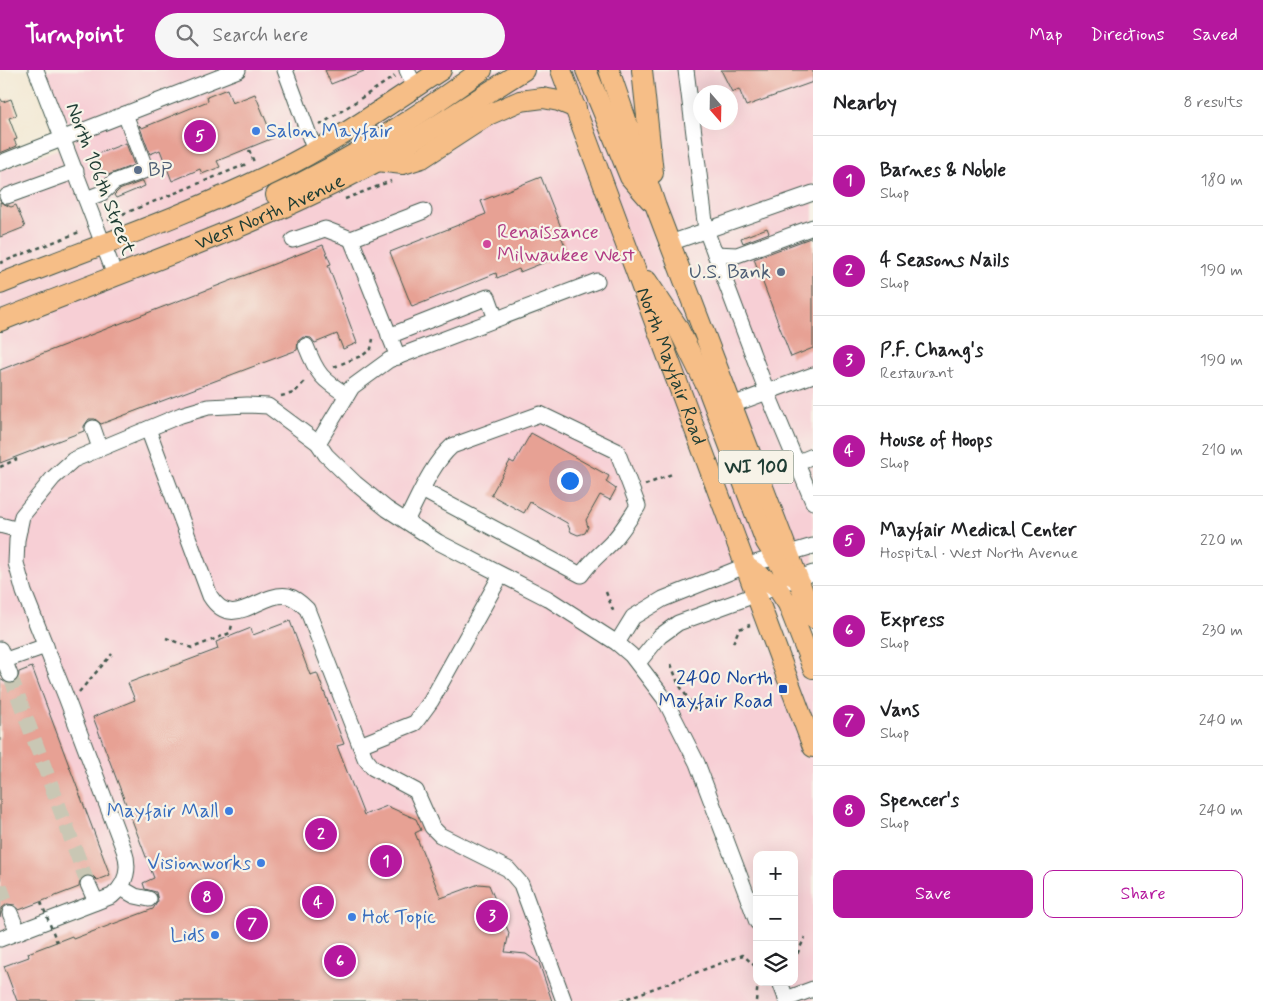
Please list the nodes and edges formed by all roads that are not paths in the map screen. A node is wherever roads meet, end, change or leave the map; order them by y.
1 (36, 70) edge
2 (238, 70) edge
3 (285, 70) edge
4 (441, 70) edge
5 (482, 70) edge
6 (524, 70) edge
7 (561, 70) edge
8 (586, 70) edge
9 (609, 70) edge
10 (642, 70) edge
11 (686, 70) edge
12 (407, 77) edge
13 (576, 108) junction
14 (125, 114) junction
15 (63, 138) junction
16 (315, 151) junction
17 (377, 161) junction
18 (0, 163) edge
19 (76, 171) junction
20 (813, 193) edge
21 (7, 196) dead end
22 (86, 199) junction
23 (656, 207) junction
24 (424, 211) dead end
25 (813, 227) edge
26 (706, 230) junction
27 (350, 239) junction
28 (293, 240) dead end
29 (103, 243) junction
30 (670, 243) junction
31 (193, 245) junction
32 (626, 247) junction
33 (715, 254) junction
34 (115, 275) junction
35 (597, 281) dead end
36 (0, 286) edge
37 (496, 319) junction
38 (0, 321) edge
39 (389, 336) junction
40 (306, 346) dead end
41 (398, 357) junction
42 (813, 375) edge
43 (767, 392) junction
44 (347, 395) junction
45 (732, 405) junction
46 (93, 428) dead end
47 (148, 429) junction
48 (318, 443) junction
49 (100, 448) junction
50 (813, 456) edge
51 (796, 463) junction
52 (422, 490) junction
53 (813, 502) edge
54 (406, 521) junction
55 (0, 525) edge
56 (19, 530) junction
57 (813, 546) edge
58 (782, 557) junction
59 (746, 566) junction
60 (501, 575) junction
61 (806, 576) edge
62 (776, 586) junction
63 (756, 595) junction
64 (813, 618) edge
65 (618, 643) junction
66 (46, 646) junction
67 (1, 657) edge
68 (638, 664) junction
69 (813, 668) edge
70 (10, 676) tunnel mouth
71 (360, 745) junction
72 (813, 746) edge
73 (88, 884) tunnel mouth
74 (121, 888) junction
75 (149, 899) dead end
76 (96, 902) junction
77 (753, 911) edge
78 (10, 913) tunnel mouth
79 (18, 932) junction
80 (0, 939) edge
81 (781, 986) edge
82 (813, 989) edge
83 (786, 1000) edge
84 (564, 1001) edge

1 - 15 street, North 106th Street
2 - 14 street
3 - 16 street
4 - 12 main road, West North Avenue
5 - 31 main road
6 - 17 main road, West North Avenue
7 - 13 main road, North Mayfair Road / WI 100
8 - 23 main road
9 - 23 main road, North Mayfair Road / WI 100
10 - 23 main road
11 - 26 street
12 - 16 main road, West North Avenue
13 - 17 main road
13 - 32 main road, North Mayfair Road / WI 100
14 - 15 street
14 - 22 street
15 - 18 street
15 - 19 street, North 106th Street
16 - 29 main road, West North Avenue
17 - 31 main road, West North Avenue
19 - 21 street
19 - 22 street, North 106th Street
20 - 26 street
22 - 29 street, North 106th Street
23 - 30 main road, North Mayfair Road / WI 100
24 - 27 street
25 - 33 street
26 - 30 street
26 - 33 street
27 - 28 street
27 - 39 street
29 - 34 street, North 106th Street
29 - 36 main road, West North Avenue
30 - 45 main road, North Mayfair Road / WI 100
31 - 34 main road, West North Avenue
32 - 58 main road
32 - 59 main road, North Mayfair Road / WI 100
33 - 43 street
34 - 38 main road, West North Avenue
35 - 37 street
37 - 39 street
37 - 41 street
39 - 41 street
40 - 44 street
41 - 44 street
42 - 43 street
43 - 45 street
43 - 51 street
44 - 48 street
45 - 58 main road, North Mayfair Road / WI 100
46 - 49 street
47 - 48 street
47 - 49 street
47 - 71 street
48 - 54 street
49 - 56 street
50 - 51 street
51 - 53 street
52 - 52 street
52 - 54 street
54 - 60 street
55 - 56 street
56 - 66 street
57 - 58 street
58 - 59 street
58 - 61 main road
59 - 62 main road
59 - 63 main road, North Mayfair Road / WI 100
59 - 65 street
60 - 65 street
60 - 71 street
61 - 62 street
61 - 64 main road
62 - 63 street
62 - 69 main road
63 - 68 street
63 - 72 main road, North Mayfair Road / WI 100
65 - 68 street
66 - 67 street
66 - 74 street
67 - 70 street
68 - 77 street
71 - 84 street
73 - 76 street
74 - 75 street
74 - 76 street
76 - 79 street
78 - 79 street
79 - 80 street
81 - 83 street
82 - 83 street

